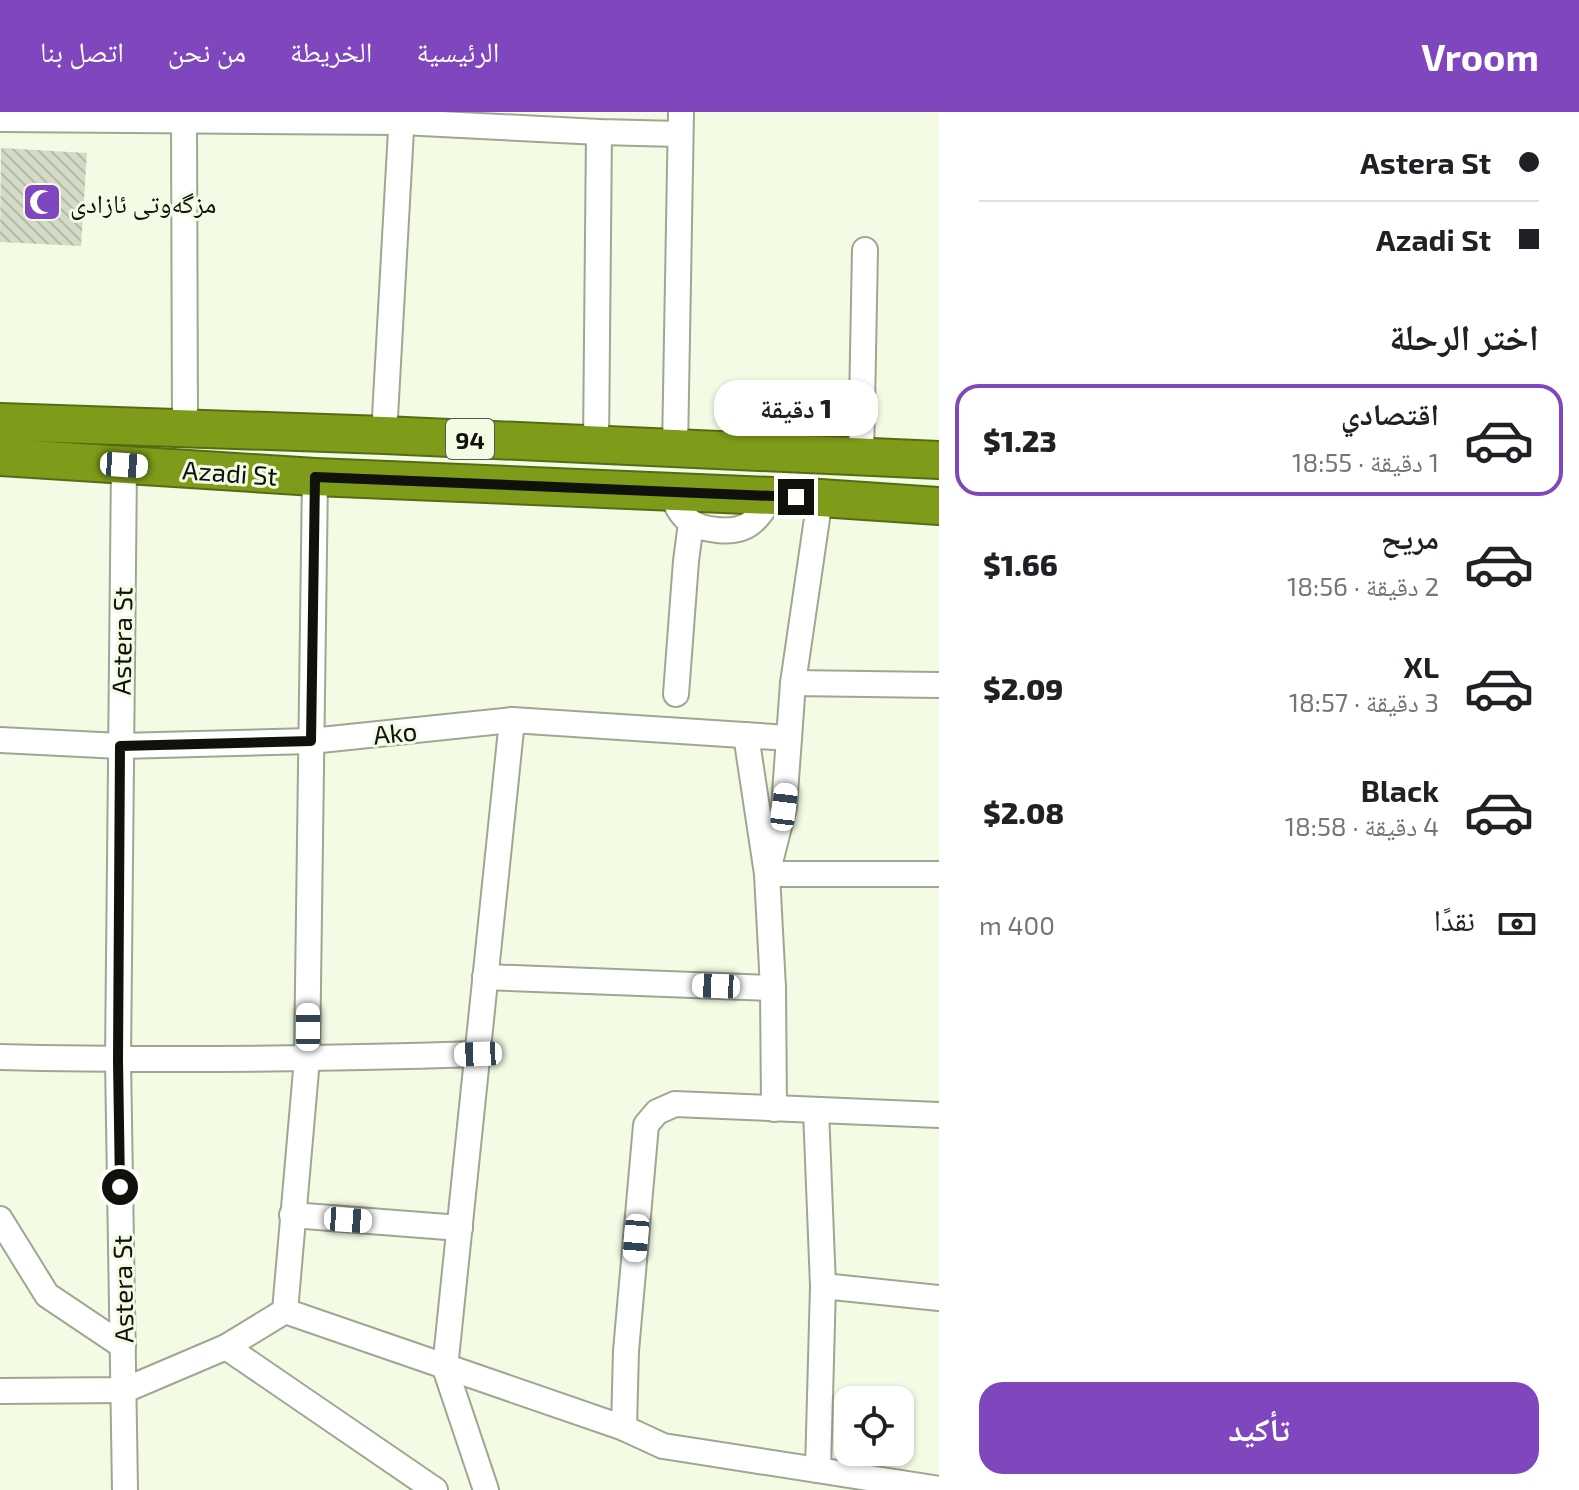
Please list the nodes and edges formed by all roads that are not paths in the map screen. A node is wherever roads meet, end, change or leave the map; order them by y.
1 (402, 117) edge
2 (0, 119) edge
3 (184, 120) junction
4 (680, 123) edge
5 (599, 132) junction
6 (865, 250) dead end
7 (0, 422) edge
8 (185, 430) junction
9 (384, 435) junction
10 (596, 444) junction
11 (675, 449) junction
12 (0, 457) edge
13 (861, 457) junction
14 (939, 460) edge
15 (124, 465) junction
16 (315, 477) junction
17 (672, 493) junction
18 (773, 496) junction
19 (820, 498) junction
20 (939, 506) edge
21 (691, 523) junction
22 (793, 683) junction
23 (939, 685) edge
24 (676, 694) dead end
25 (512, 720) junction
26 (746, 735) junction
27 (789, 738) junction
28 (0, 740) edge
29 (311, 741) junction
30 (120, 746) junction
31 (767, 874) junction
32 (939, 874) edge
33 (485, 977) junction
34 (773, 988) junction
35 (478, 1054) junction
36 (0, 1057) edge
37 (307, 1059) junction
38 (118, 1060) junction
39 (774, 1109) junction
40 (816, 1110) junction
41 (939, 1115) edge
42 (292, 1215) junction
43 (0, 1219) edge
44 (460, 1228) junction
45 (823, 1286) junction
46 (939, 1298) edge
47 (285, 1311) junction
48 (123, 1346) junction
49 (226, 1347) junction
50 (445, 1368) junction
51 (125, 1390) junction
52 (0, 1391) edge
53 (624, 1428) junction
54 (818, 1470) junction
55 (939, 1489) edge
56 (126, 1490) edge
57 (435, 1490) edge
58 (486, 1490) edge

1 - 3 street
1 - 5 street
1 - 9 street
2 - 3 street
3 - 8 street
4 - 5 street
4 - 11 street
5 - 10 street
6 - 13 street
7 - 8 highway, Azadi St / 94
8 - 9 highway, Azadi St / 94
9 - 10 highway, Azadi St / 94
10 - 11 highway, Azadi St / 94
11 - 13 highway, Azadi St / 94
12 - 15 highway, Azadi St
13 - 14 highway, Azadi St / 94
15 - 16 highway, Azadi St
15 - 30 street, Astera St
16 - 17 highway, Azadi St
16 - 29 street
17 - 18 highway, Azadi St
17 - 21 street
18 - 19 highway, Azadi St
18 - 21 street
19 - 20 highway, Azadi St
19 - 22 street
21 - 24 street
22 - 23 street
22 - 27 street
25 - 26 street, Ako
25 - 29 street, Ako
25 - 33 street
26 - 27 street, Ako
26 - 31 street
27 - 31 street
28 - 30 street, Ako
29 - 30 street, Ako
29 - 37 street
30 - 38 street, Astera St
31 - 32 street
31 - 34 street
33 - 34 street
33 - 35 street
34 - 39 street
35 - 37 street
35 - 44 street
36 - 38 street
37 - 38 street
37 - 42 street
38 - 48 street, Astera St
39 - 40 street
39 - 53 street
40 - 41 street
40 - 45 street
42 - 44 street
42 - 47 street
43 - 48 street
44 - 50 street
45 - 46 street
45 - 54 street
47 - 49 street
47 - 50 street
48 - 51 street, Astera St
49 - 51 street
49 - 57 street
50 - 53 street
50 - 58 street
51 - 52 street
51 - 56 street, Astera St
53 - 54 street
54 - 55 street

